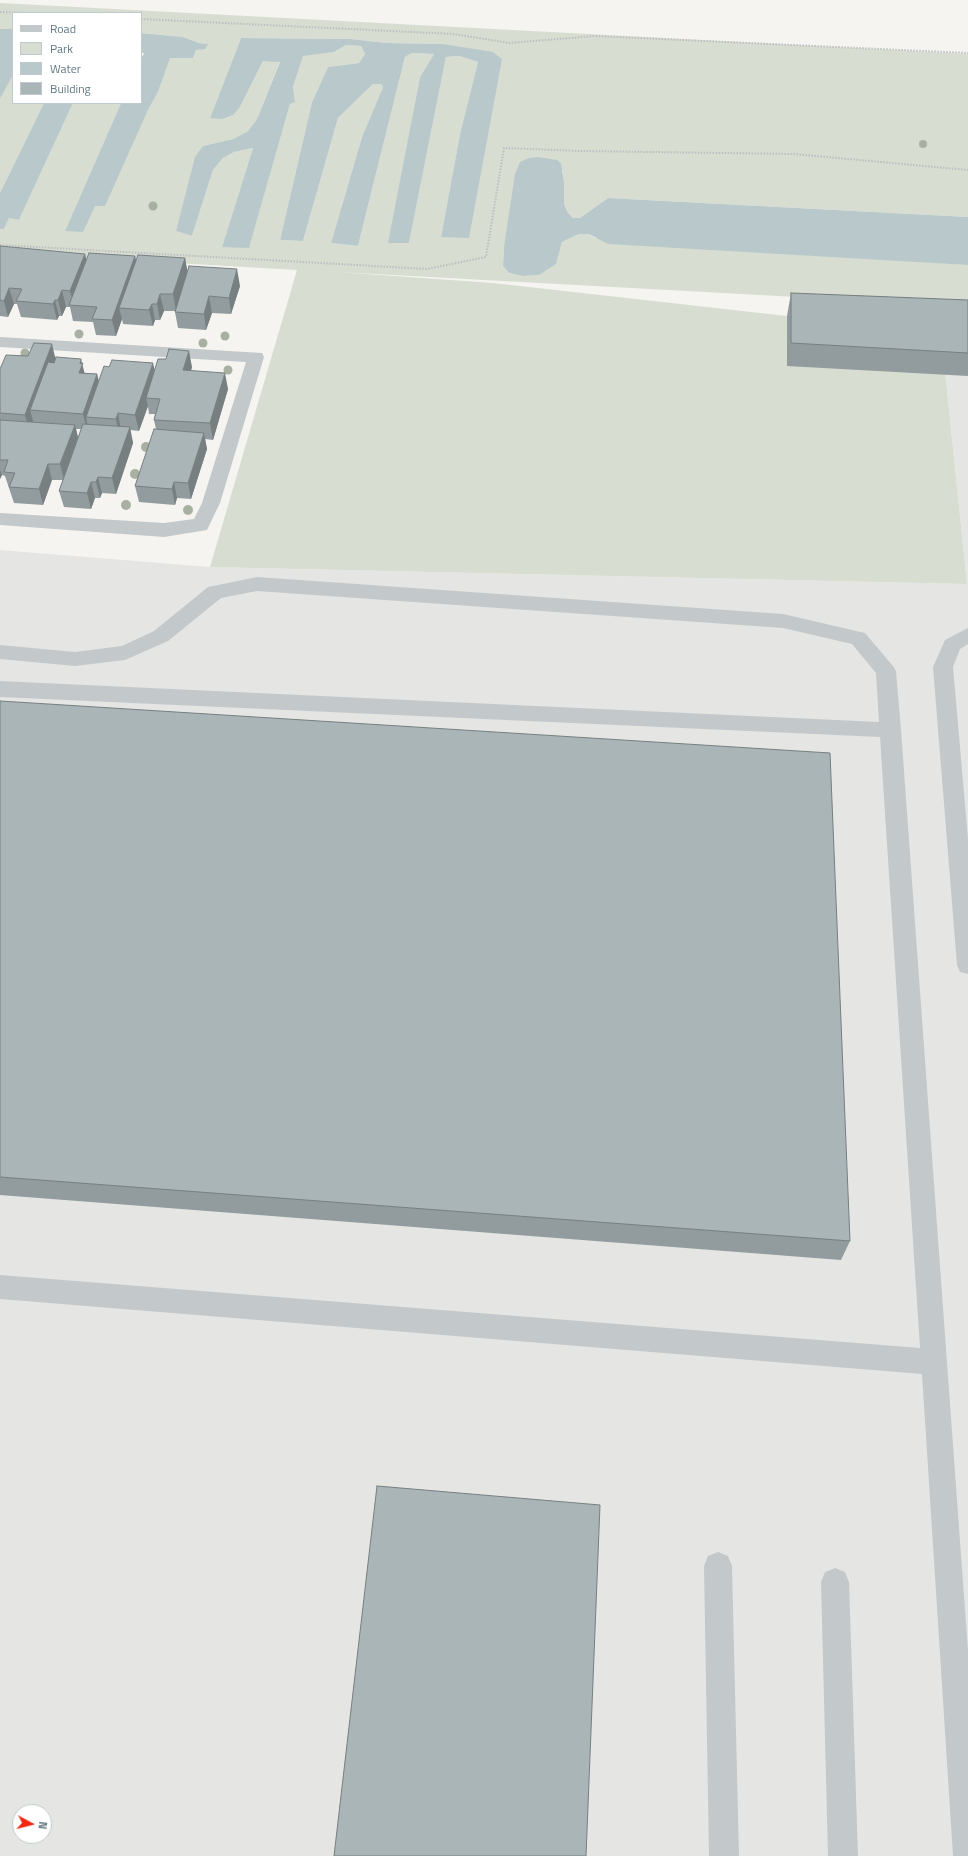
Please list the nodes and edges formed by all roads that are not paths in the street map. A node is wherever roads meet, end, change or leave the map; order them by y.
1 (0, 342) edge
2 (0, 519) edge
3 (968, 635) edge
4 (0, 652) edge
5 (0, 689) edge
6 (890, 730) junction
7 (968, 965) edge
8 (0, 1287) edge
9 (934, 1362) junction
10 (718, 1566) dead end
11 (834, 1582) dead end
12 (724, 1856) edge
13 (843, 1856) edge
14 (968, 1856) edge

1 - 2 street
3 - 7 street
4 - 6 street
5 - 6 street
6 - 9 street
8 - 9 street
9 - 14 street
10 - 12 street
11 - 13 street

